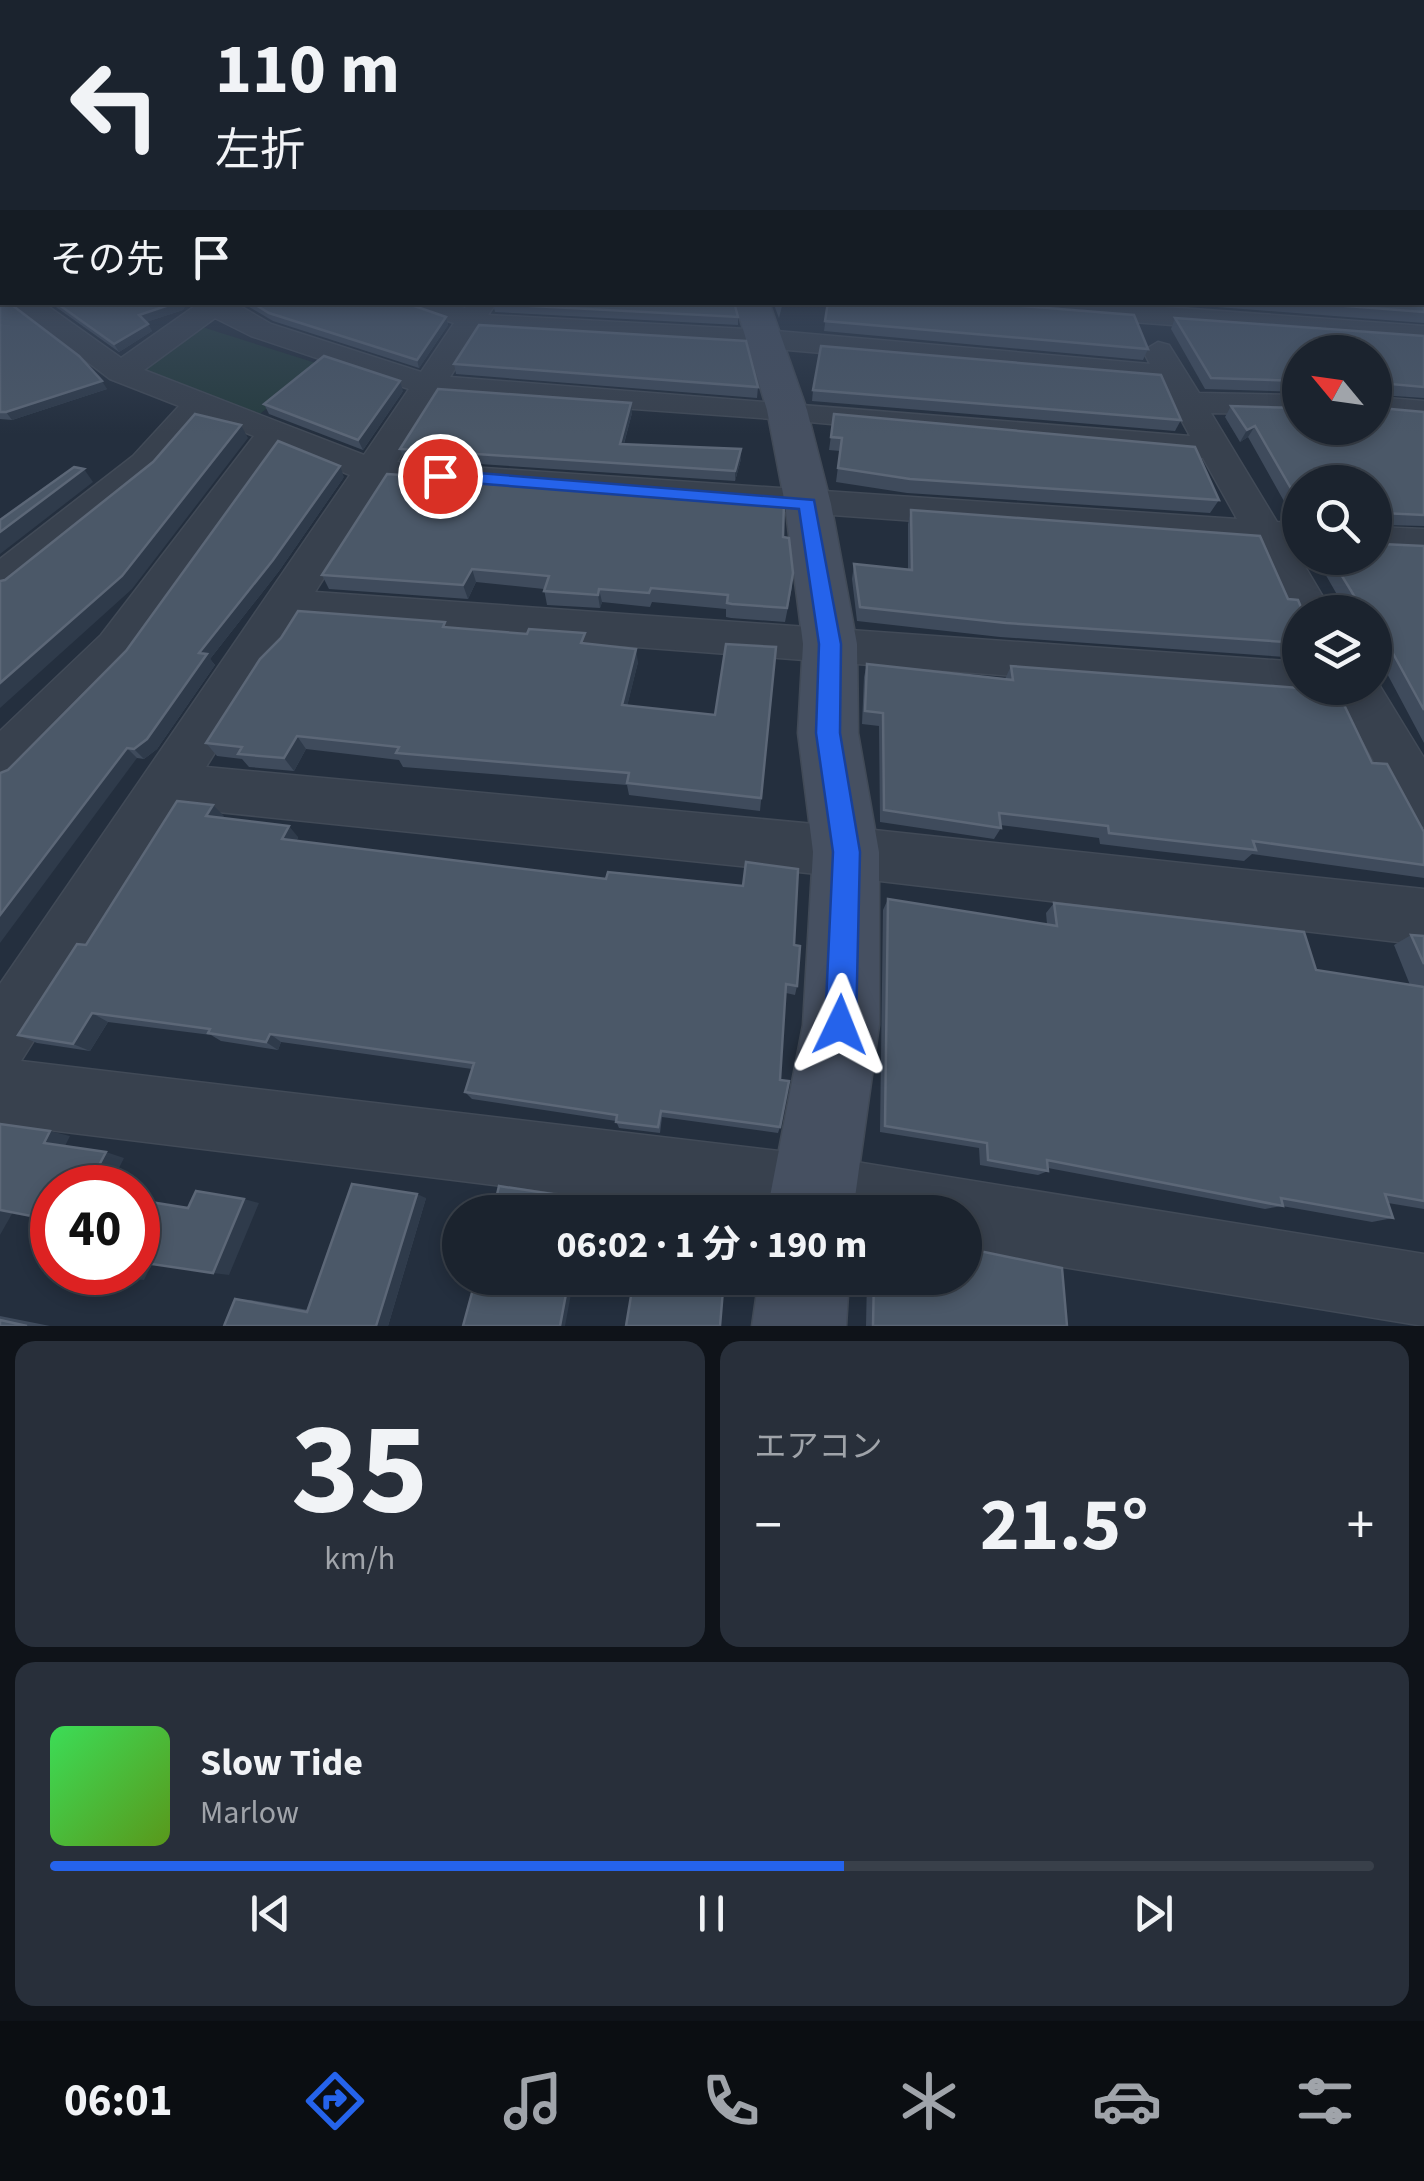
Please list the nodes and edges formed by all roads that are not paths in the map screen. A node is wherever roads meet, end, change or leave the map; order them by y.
1 (34, 310) edge
2 (204, 310) edge
3 (223, 310) edge
4 (1134, 310) edge
5 (1143, 310) edge
6 (477, 313) edge
7 (758, 321) edge
8 (1424, 335) edge
9 (122, 372) junction
10 (429, 386) junction
11 (1180, 389) junction
12 (1282, 403) edge
13 (199, 404) junction
14 (1392, 408) edge
15 (788, 410) junction
16 (1424, 410) edge
17 (273, 435) junction
18 (1213, 448) junction
19 (373, 471) junction
20 (808, 504) junction
21 (1263, 535) junction
22 (1282, 536) edge
23 (1392, 541) edge
24 (1424, 542) edge
25 (0, 580) edge
26 (1300, 595) edge
27 (284, 605) junction
28 (830, 644) junction
29 (1282, 679) edge
30 (1367, 705) edge
31 (0, 762) edge
32 (167, 784) junction
33 (1424, 804) edge
34 (846, 852) junction
35 (1424, 917) edge
36 (0, 1038) edge
37 (0, 1091) edge
38 (768, 1195) edge
39 (813, 1195) edge
40 (982, 1218) edge
41 (1424, 1291) edge
42 (802, 1295) edge
43 (798, 1326) edge

1 - 9 street
2 - 9 street
3 - 10 street
4 - 11 street
5 - 8 street
6 - 7 street
6 - 10 street
7 - 11 street
7 - 15 street
9 - 13 street
10 - 15 street
10 - 19 street
11 - 12 street
11 - 18 street
13 - 17 street
13 - 25 street
14 - 16 street
15 - 18 street
15 - 20 street
17 - 19 street
17 - 31 street
18 - 21 street
19 - 20 street
19 - 27 street
20 - 21 street
20 - 28 street
21 - 22 street
21 - 26 street
23 - 24 street
27 - 28 street
27 - 32 street
28 - 29 street
28 - 34 street
30 - 33 street
32 - 34 street
32 - 36 street
34 - 35 street
34 - 39 street
37 - 38 street
40 - 41 street
42 - 43 street

